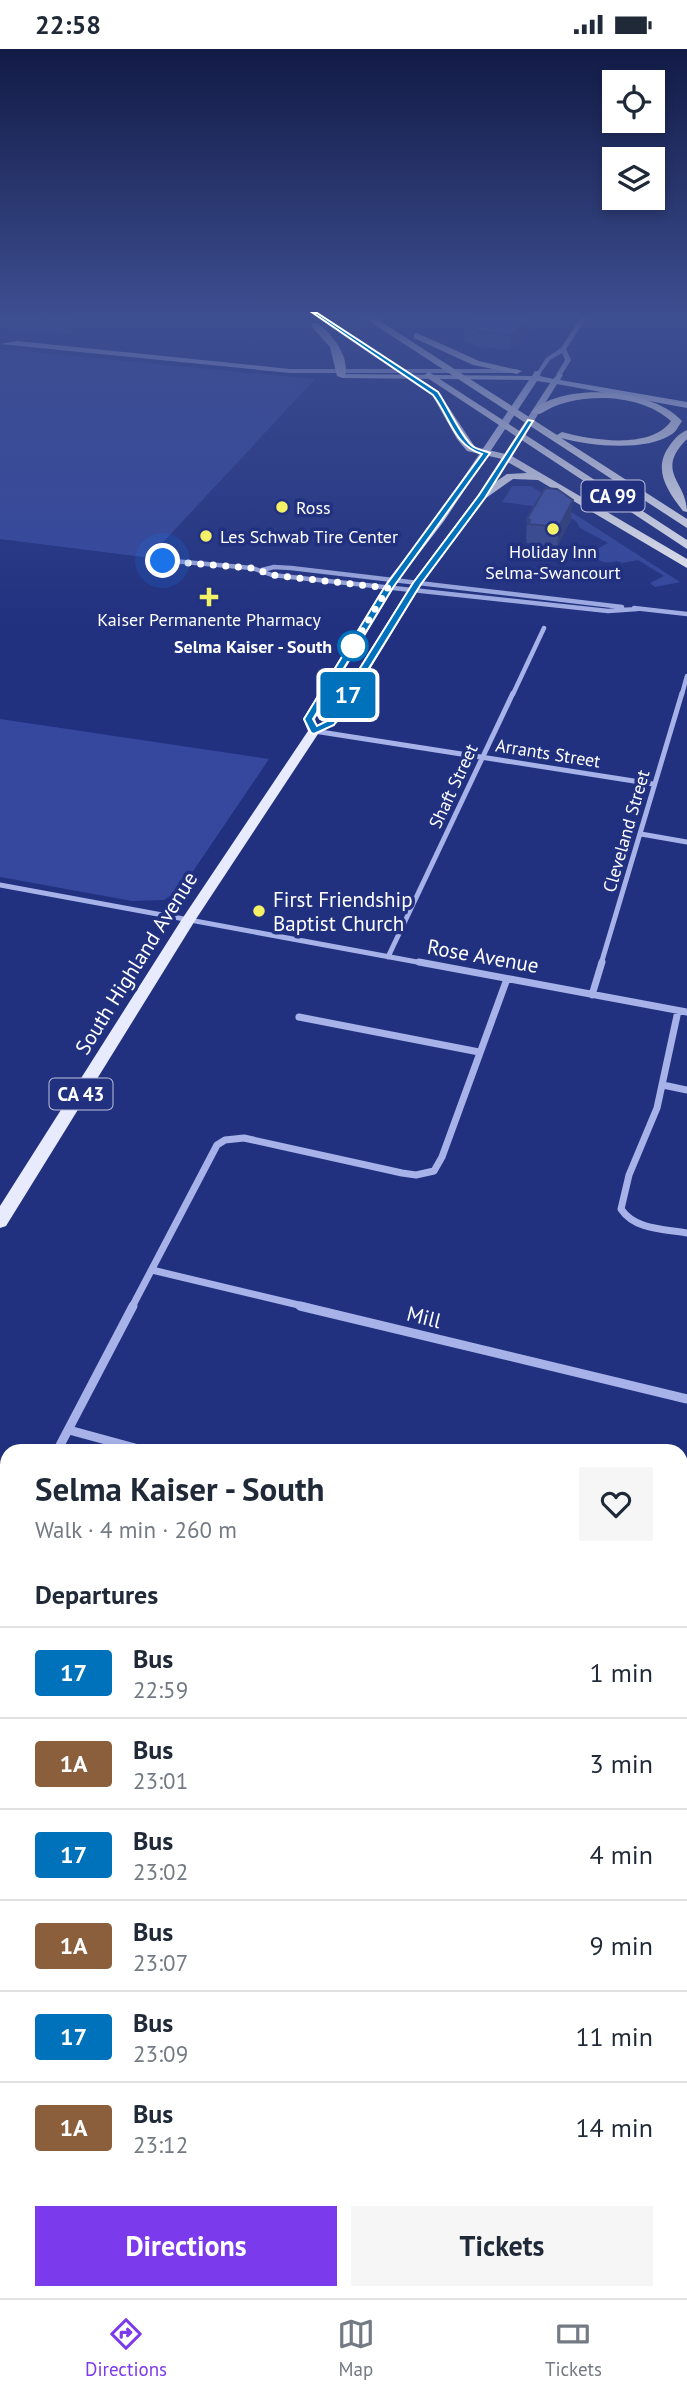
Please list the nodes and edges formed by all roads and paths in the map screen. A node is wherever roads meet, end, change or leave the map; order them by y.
1 (452, 419) edge
2 (495, 419) edge
3 (509, 419) edge
4 (534, 419) edge
5 (537, 419) edge
6 (675, 419) edge
7 (550, 432) junction
8 (687, 433) edge
9 (486, 453) junction
10 (506, 457) junction
11 (548, 481) junction
12 (482, 496) junction
13 (687, 509) edge
14 (687, 524) edge
15 (687, 545) edge
16 (150, 559) dead end
17 (687, 564) edge
18 (261, 571) junction
19 (391, 584) junction
20 (415, 587) junction
21 (638, 609) junction
22 (687, 614) edge
23 (544, 628) dead end
24 (687, 676) edge
25 (314, 731) junction
26 (482, 757) junction
27 (653, 784) junction
28 (641, 834) junction
29 (687, 842) edge
30 (0, 885) edge
31 (190, 919) junction
32 (388, 957) junction
33 (507, 979) junction
34 (593, 995) junction
35 (678, 1011) junction
36 (687, 1012) edge
37 (299, 1017) dead end
38 (480, 1052) junction
39 (663, 1085) junction
40 (687, 1090) edge
41 (0, 1221) edge
42 (687, 1233) edge
43 (152, 1270) junction
44 (687, 1399) edge
45 (69, 1430) junction
46 (61, 1444) edge
47 (120, 1444) edge

1 - 9 highway
2 - 15 highway, CA 99
3 - 9 main road, CA 43
4 - 10 main road, CA 43
5 - 7 highway, CA 99
6 - 7 highway
7 - 14 highway, CA 99
8 - 13 highway
9 - 10 highway
9 - 19 main road, South Highland Avenue / CA 43
10 - 11 highway
10 - 12 main road, CA 43
11 - 12 highway
11 - 17 highway
12 - 20 main road, South Highland Avenue / CA 43
16 - 18 street
18 - 19 street
18 - 19 street
19 - 20 street
19 - 20 street
19 - 25 main road, South Highland Avenue / CA 43
20 - 21 street
20 - 21 street
20 - 25 main road, South Highland Avenue / CA 43
21 - 22 street
23 - 26 street, Shaft Street
24 - 27 street, Cleveland Street
25 - 26 street, Arrants Street
25 - 31 main road, South Highland Avenue / CA 43
26 - 27 street, Arrants Street
26 - 32 street, Shaft Street
27 - 28 street, Cleveland Street
28 - 29 street
28 - 34 street, Cleveland Street
30 - 31 street, Rose Avenue
31 - 32 street, Rose Avenue
31 - 41 main road, South Highland Avenue / CA 43
32 - 33 street, Rose Avenue
33 - 34 street, Rose Avenue
33 - 38 street
34 - 35 street, Rose Avenue
35 - 36 street, Rose Avenue
35 - 39 street
37 - 38 street
38 - 43 street
39 - 40 street
39 - 42 street
43 - 44 street, Mill
43 - 45 street
45 - 46 street
45 - 47 street

